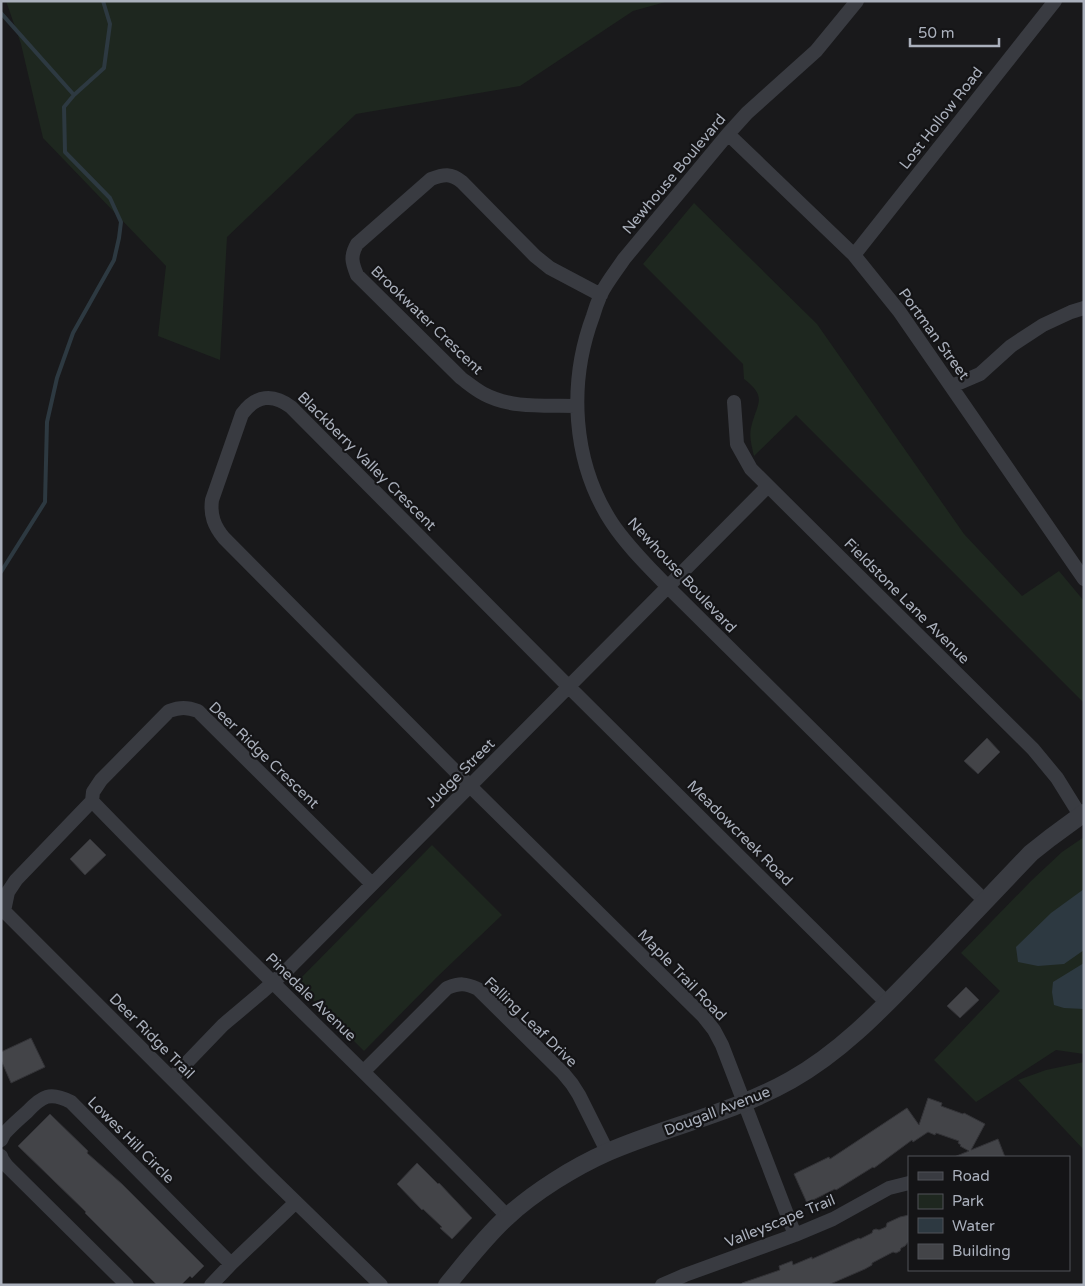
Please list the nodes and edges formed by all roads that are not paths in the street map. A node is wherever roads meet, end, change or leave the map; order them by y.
1 (857, 1) edge
2 (1055, 1) edge
3 (728, 134) junction
4 (854, 255) junction
5 (601, 295) junction
6 (1084, 308) edge
7 (952, 386) junction
8 (734, 402) dead end
9 (576, 406) junction
10 (768, 486) junction
11 (1084, 579) edge
12 (667, 586) junction
13 (569, 687) junction
14 (470, 786) junction
15 (92, 801) junction
16 (1082, 814) edge
17 (372, 884) junction
18 (985, 901) junction
19 (274, 982) junction
20 (888, 1003) junction
21 (364, 1071) junction
22 (172, 1078) junction
23 (745, 1103) junction
24 (1, 1140) edge
25 (608, 1152) junction
26 (1, 1156) edge
27 (908, 1183) edge
28 (296, 1202) junction
29 (507, 1216) junction
30 (795, 1235) junction
31 (231, 1264) junction
32 (127, 1285) edge
33 (211, 1285) edge
34 (380, 1285) edge
35 (447, 1285) edge
36 (662, 1285) edge

1 - 3 street, Newhouse Boulevard
2 - 4 street, Lost Hollow Road
3 - 4 street, Portman Street
3 - 5 street, Newhouse Boulevard
4 - 7 street, Portman Street
5 - 9 street, Newhouse Boulevard
5 - 9 street, Brookwater Crescent
6 - 7 street
7 - 11 street, Portman Street
8 - 10 street, Fieldstone Lane Avenue
9 - 12 street, Newhouse Boulevard
10 - 12 street, Judge Street
10 - 16 street, Fieldstone Lane Avenue
12 - 13 street, Judge Street
12 - 18 street, Newhouse Boulevard
13 - 14 street, Judge Street
13 - 14 street, Blackberry Valley Crescent
13 - 20 street, Meadowcreek Road
14 - 17 street, Judge Street
14 - 23 street, Maple Trail Road
15 - 17 street, Deer Ridge Crescent
15 - 19 street, Pinedale Avenue
15 - 22 street, Deer Ridge Trail
16 - 18 street, Dougall Avenue
17 - 19 street, Judge Street
18 - 20 street, Dougall Avenue
19 - 21 street, Pinedale Avenue
19 - 22 street, Judge Street
20 - 23 street, Dougall Avenue
21 - 25 street, Falling Leaf Drive
21 - 29 street, Pinedale Avenue
22 - 28 street, Deer Ridge Trail
23 - 25 street, Dougall Avenue
23 - 30 street, Maple Trail Road
24 - 31 street, Lowes Hill Circle
25 - 29 street, Dougall Avenue
26 - 32 street
27 - 30 street, Valleyscape Trail
28 - 31 street
28 - 34 street, Deer Ridge Trail
29 - 35 street, Dougall Avenue
30 - 36 street, Valleyscape Trail
31 - 33 street

